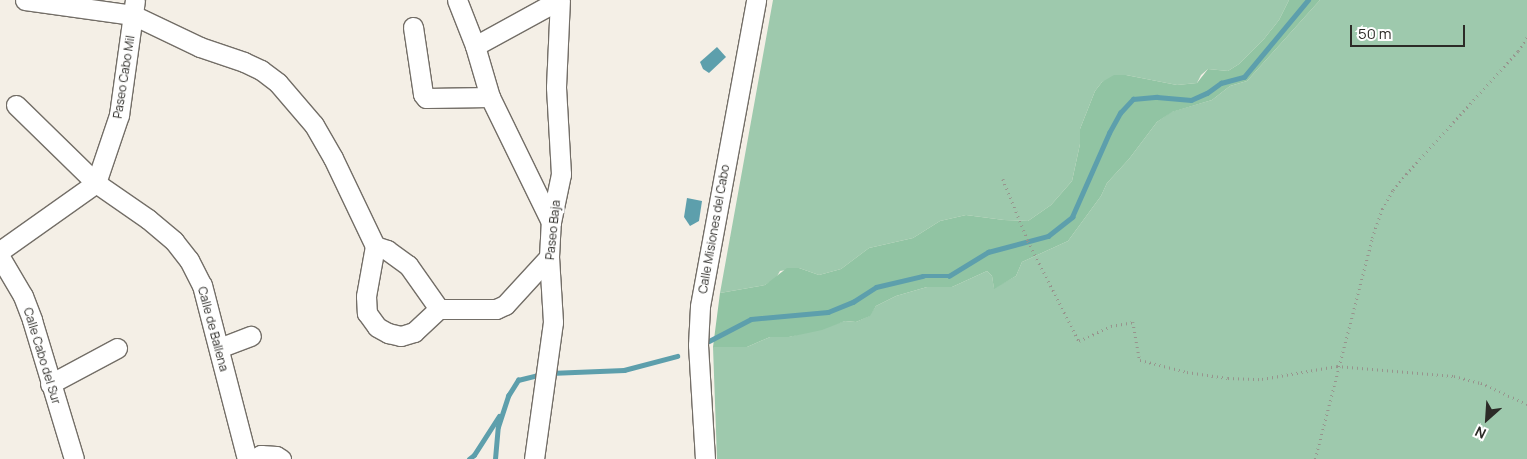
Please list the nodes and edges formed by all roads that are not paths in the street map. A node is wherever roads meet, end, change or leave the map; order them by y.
1 (25, 0) edge
2 (457, 0) edge
3 (559, 0) edge
4 (756, 0) edge
5 (134, 8) edge
6 (413, 27) dead end
7 (475, 46) junction
8 (490, 98) junction
9 (16, 105) dead end
10 (96, 182) junction
11 (551, 222) junction
12 (375, 246) junction
13 (0, 251) edge
14 (0, 257) edge
15 (549, 257) junction
16 (438, 309) junction
17 (251, 336) dead end
18 (117, 348) dead end
19 (219, 348) junction
20 (50, 384) junction
21 (74, 459) edge
22 (247, 459) edge
23 (254, 459) edge
24 (281, 459) edge
25 (534, 459) edge
26 (705, 459) edge

1 - 5 street
2 - 7 street
3 - 7 street
3 - 11 street, Paseo Baja
4 - 26 street, Calle Misiones del Cabo
5 - 10 street, Paseo Cabo Mil
5 - 12 street
6 - 8 street
7 - 8 street
8 - 11 street
9 - 10 street, Calle de Ballena
10 - 13 street
10 - 19 street, Calle de Ballena
11 - 15 street, Paseo Baja
12 - 16 street
12 - 16 street
14 - 20 street, Calle Cabo del Sur
15 - 16 street
15 - 25 street, Paseo Baja
17 - 19 street
18 - 20 street
19 - 22 street, Calle de Ballena
20 - 21 street, Calle Cabo del Sur
23 - 24 street

